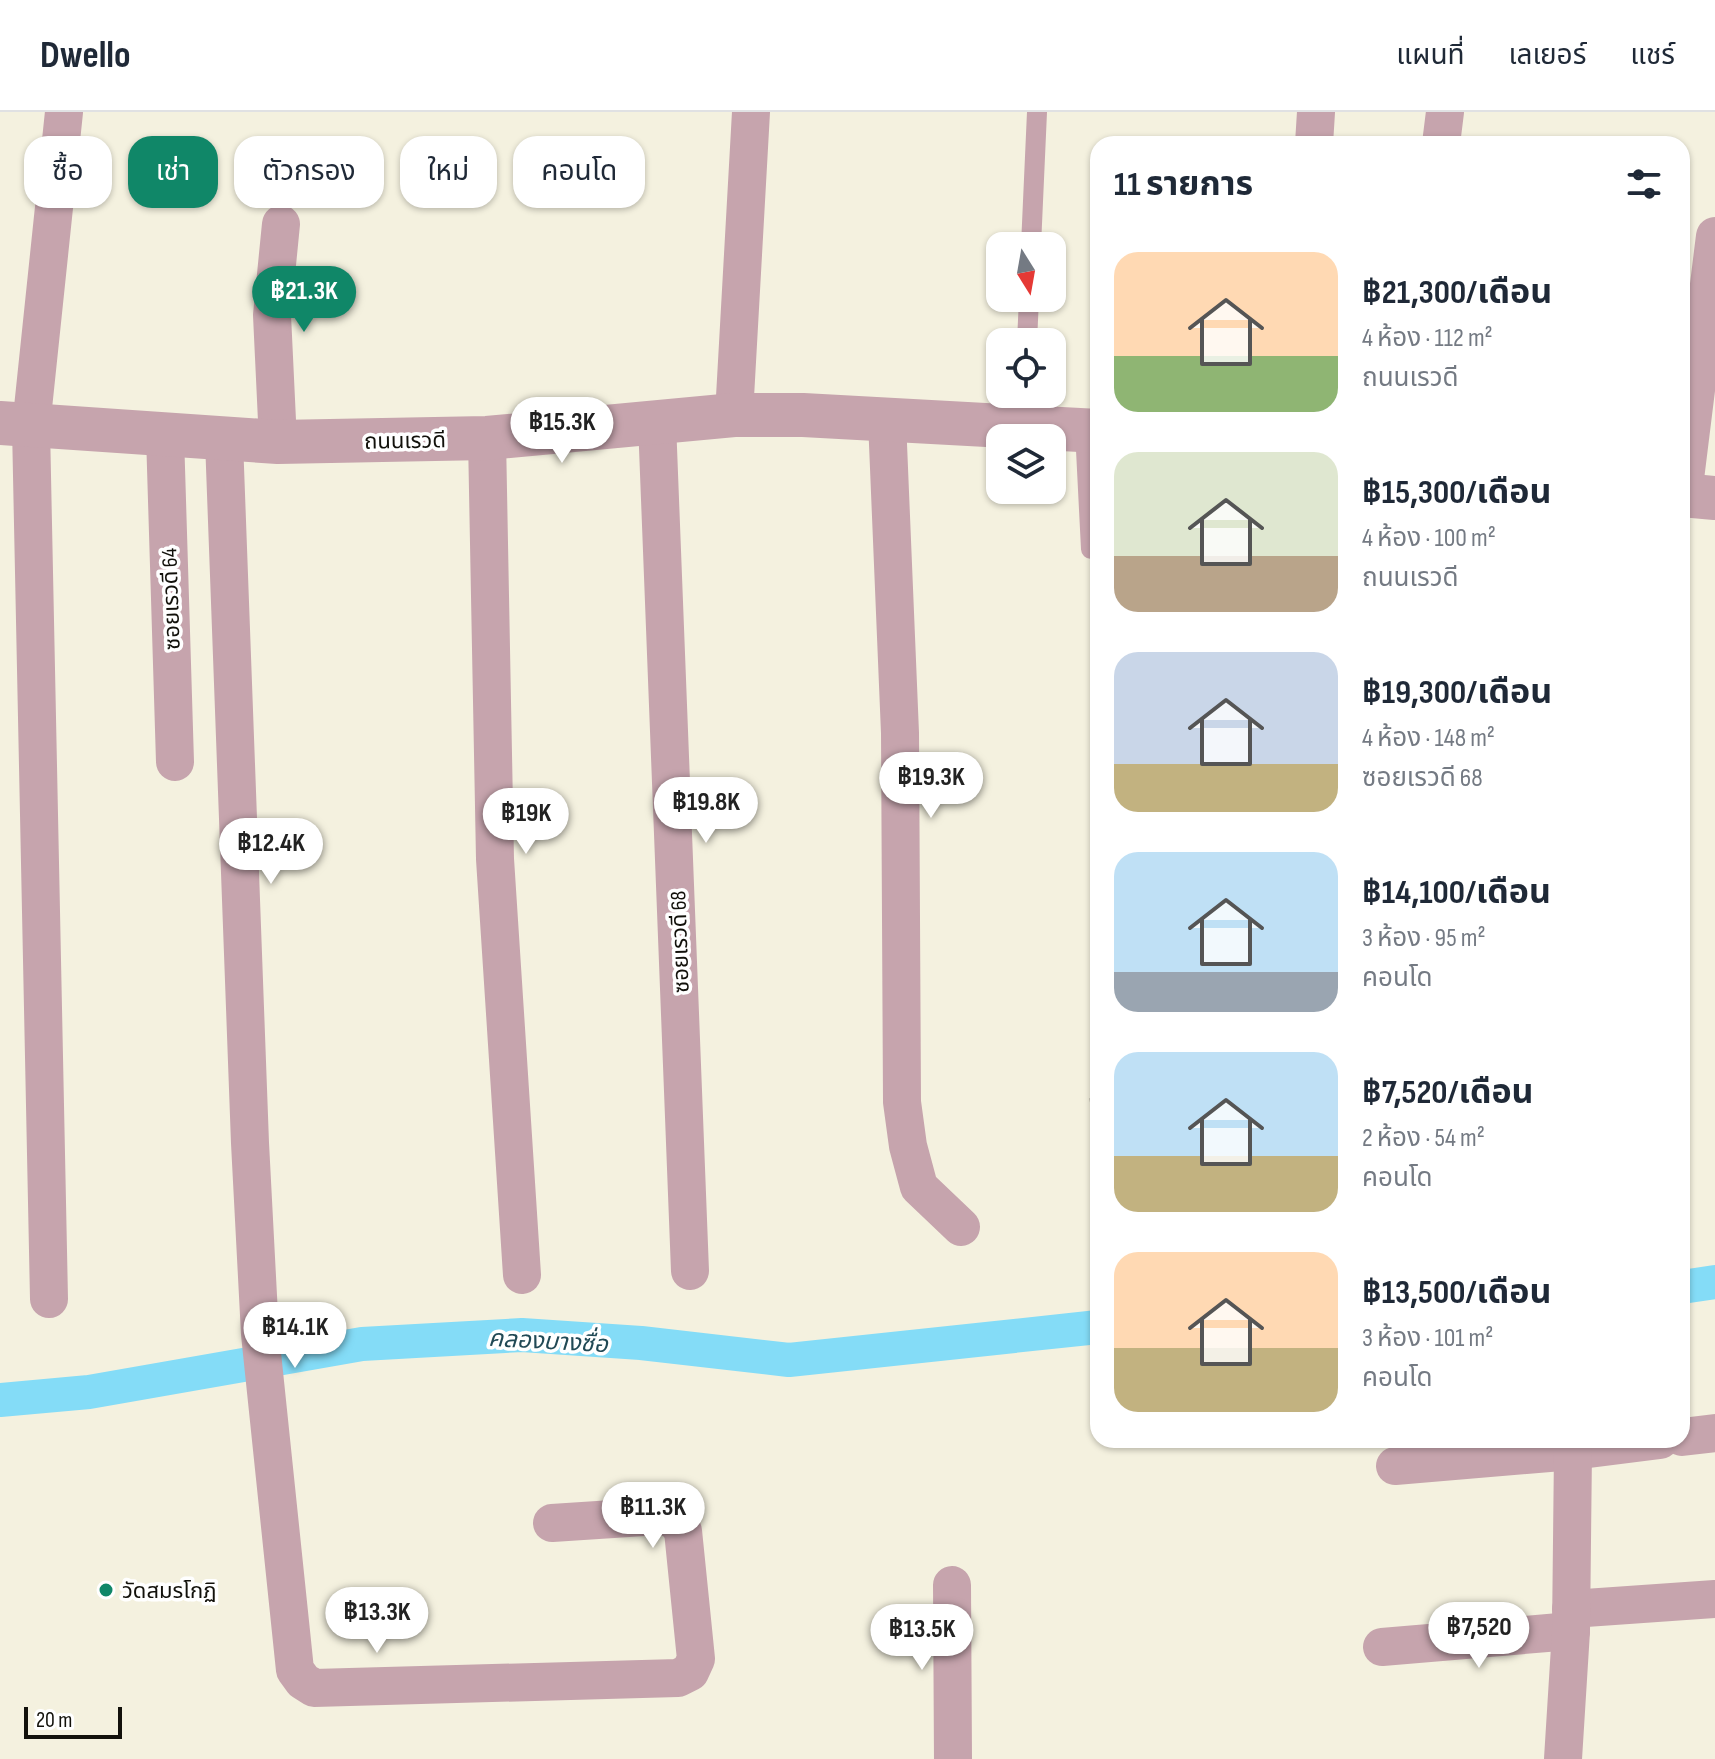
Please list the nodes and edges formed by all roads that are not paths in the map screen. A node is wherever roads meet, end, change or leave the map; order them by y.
1 (64, 112) edge
2 (751, 112) edge
3 (1037, 112) edge
4 (1316, 112) edge
5 (1445, 112) edge
6 (1314, 136) edge
7 (1442, 136) edge
8 (281, 224) dead end
9 (1032, 232) edge
10 (1715, 236) edge
11 (1024, 410) edge
12 (734, 415) junction
13 (887, 420) junction
14 (657, 422) junction
15 (16, 425) edge
16 (1090, 430) edge
17 (165, 435) junction
18 (487, 438) junction
19 (224, 440) junction
20 (278, 442) junction
21 (1693, 496) edge
22 (175, 762) dead end
23 (961, 1227) dead end
24 (690, 1271) dead end
25 (522, 1275) dead end
26 (49, 1299) dead end
27 (1715, 1433) edge
28 (1690, 1436) edge
29 (1597, 1448) edge
30 (1573, 1451) junction
31 (1395, 1466) dead end
32 (552, 1523) dead end
33 (952, 1585) dead end
34 (1715, 1599) edge
35 (1571, 1620) junction
36 (1382, 1647) dead end
37 (953, 1759) edge
38 (1563, 1759) edge

1 - 15 street
2 - 12 street
3 - 9 lane
4 - 6 street
5 - 7 street
8 - 20 street
10 - 21 street
11 - 13 street, ถนนเรวดี
11 - 16 street, ถนนเรวดี
12 - 13 street, ถนนเรวดี
12 - 14 street, ถนนเรวดี
13 - 23 street
14 - 18 street, ถนนเรวดี
14 - 24 street, ซอยเรวดี 68
15 - 17 street, ถนนเรวดี
15 - 26 street
17 - 19 street, ถนนเรวดี
17 - 22 street, ซอยเรวดี 64
18 - 20 street, ถนนเรวดี
18 - 25 street
19 - 20 street, ถนนเรวดี
19 - 32 street
27 - 28 street
29 - 30 street
30 - 31 street
30 - 35 street
33 - 37 street
34 - 35 street
35 - 36 street
35 - 38 street

